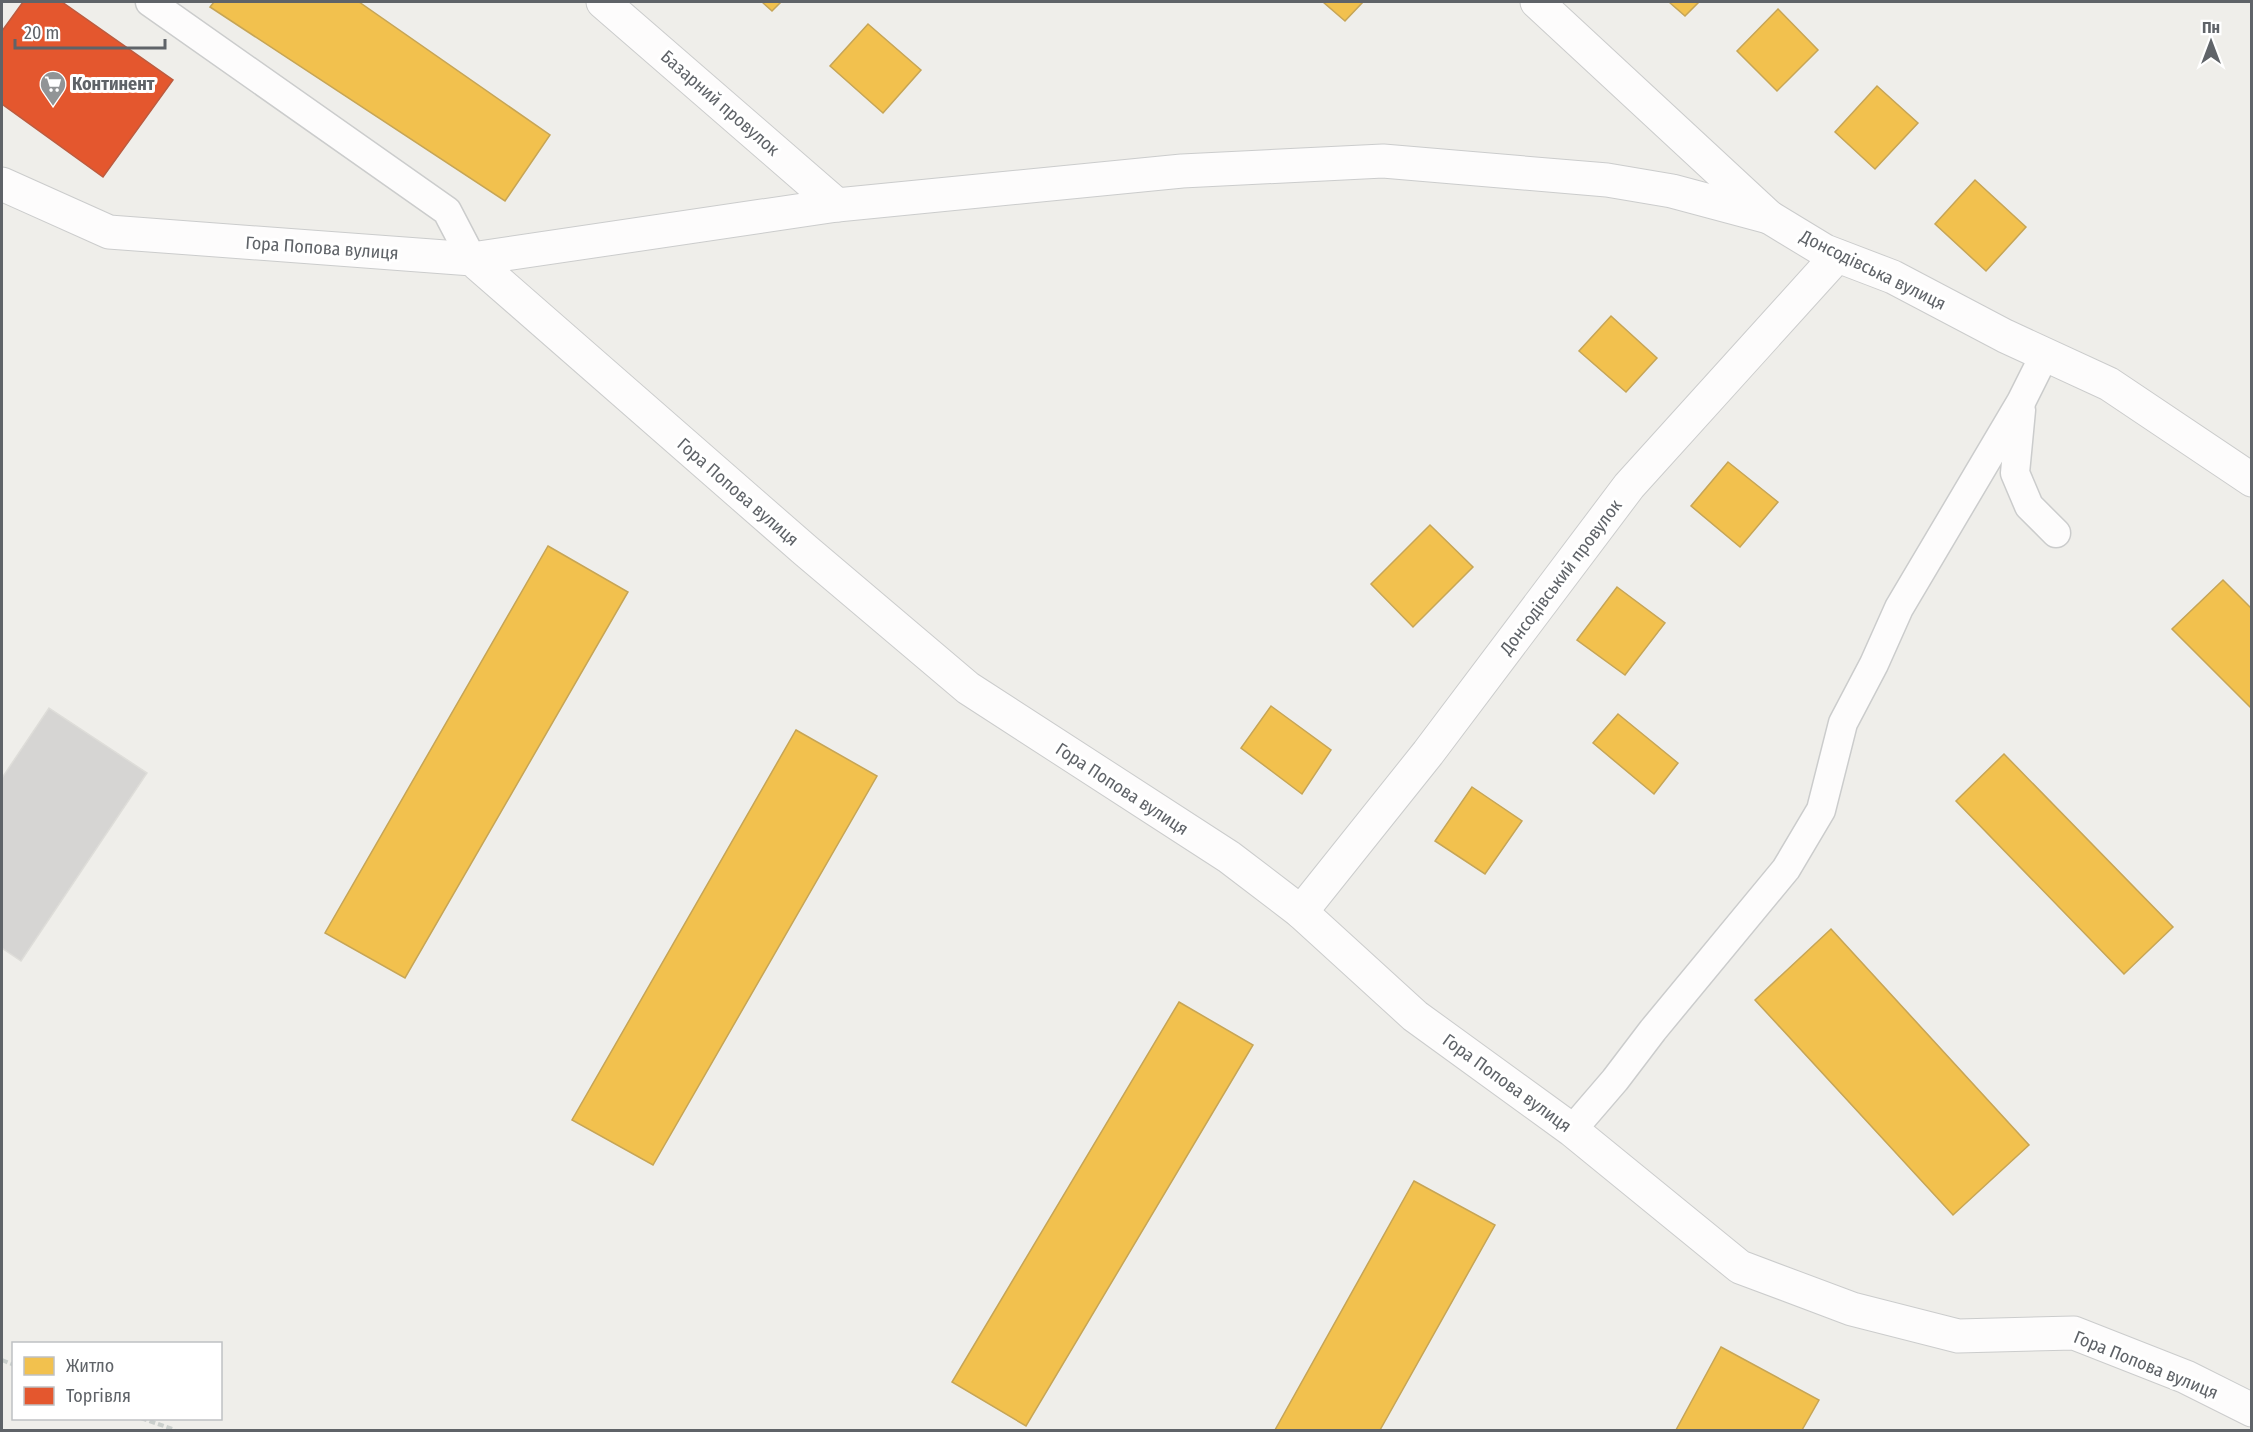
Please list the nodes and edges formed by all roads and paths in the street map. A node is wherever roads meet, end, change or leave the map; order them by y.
1 (150, 2) edge
2 (603, 2) edge
3 (1537, 2) edge
4 (2, 184) edge
5 (837, 206) junction
6 (1768, 217) junction
7 (1837, 256) junction
8 (472, 259) junction
9 (2045, 354) junction
10 (2022, 402) junction
11 (2252, 480) edge
12 (2056, 533) dead end
13 (1301, 912) junction
14 (1572, 1130) junction
15 (2252, 1410) edge
16 (144, 1420) edge
17 (176, 1431) edge

1 - 8 lane
2 - 5 street, Базарний провулок
3 - 6 street, Донсодівська вулиця
4 - 8 street, Гора Попова вулиця
5 - 6 street
5 - 8 street
6 - 7 street, Донсодівська вулиця
7 - 9 street, Донсодівська вулиця
7 - 13 street, Донсодівський провулок
8 - 13 street, Гора Попова вулиця
9 - 10 lane
9 - 11 street, Донсодівська вулиця
10 - 12 lane
10 - 14 lane
13 - 14 street, Гора Попова вулиця
14 - 15 street, Гора Попова вулиця
16 - 17 path

